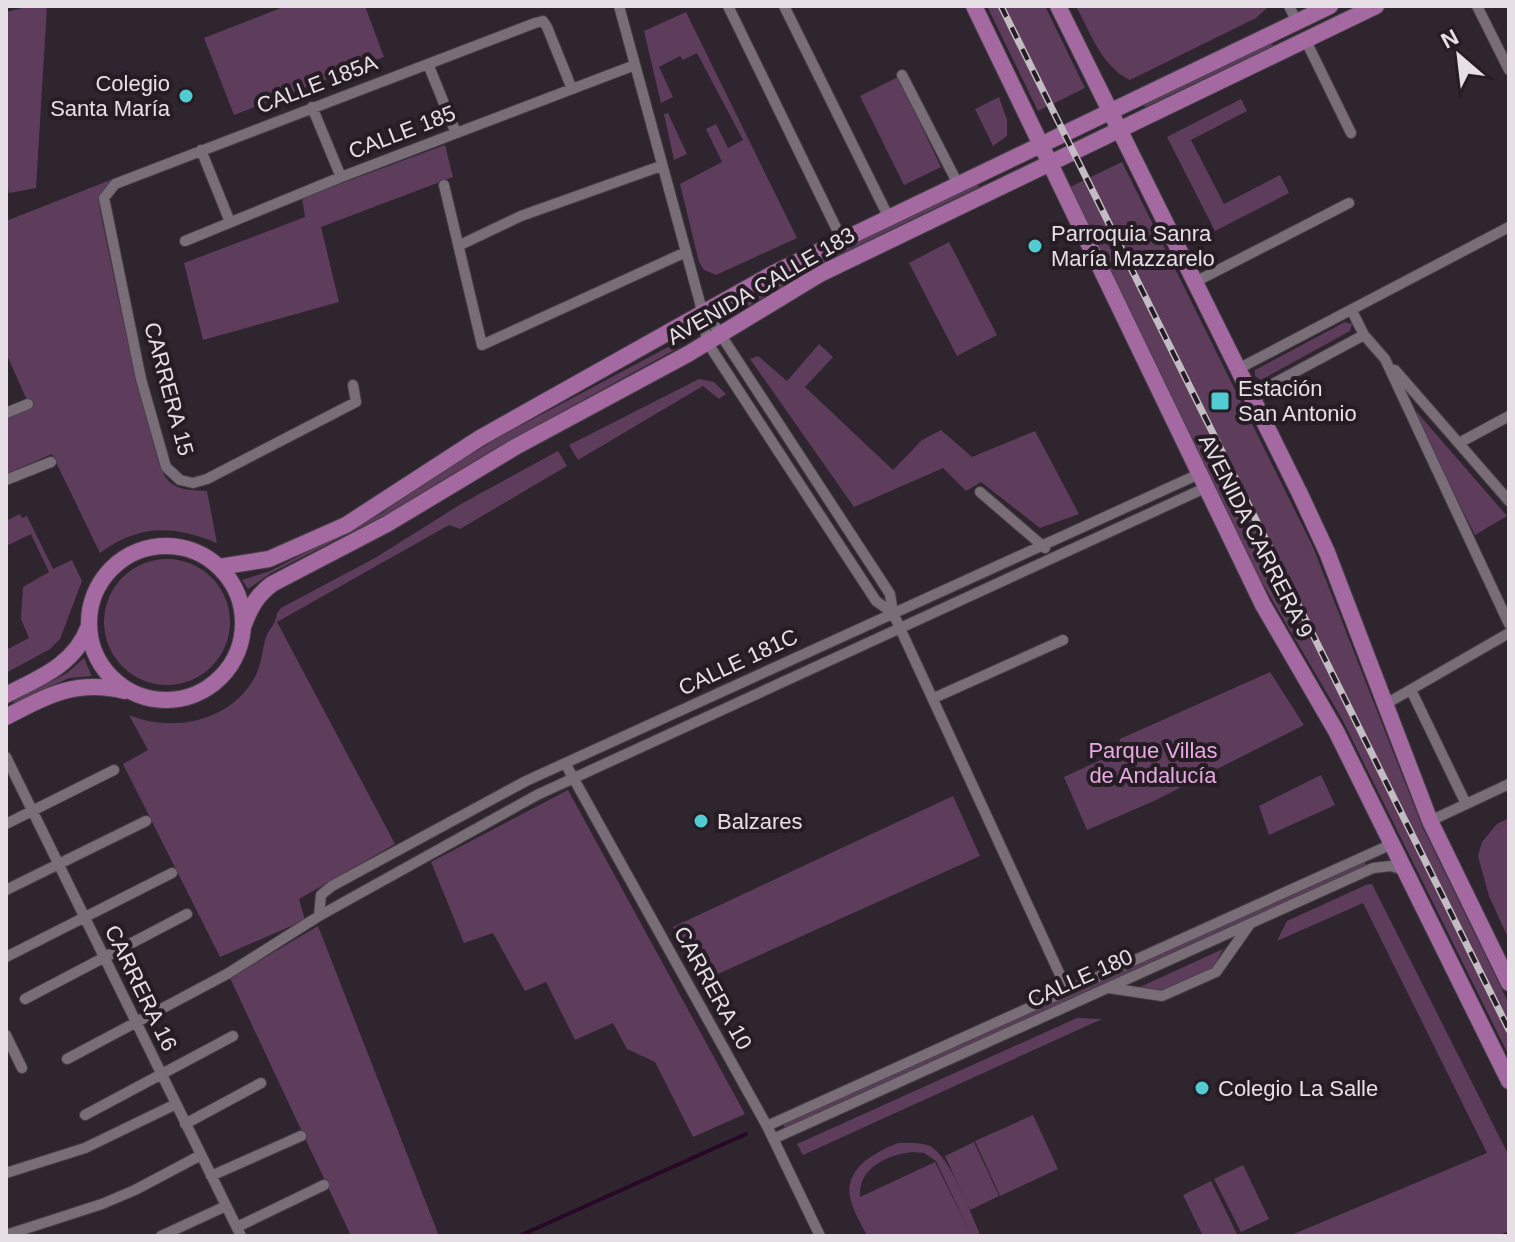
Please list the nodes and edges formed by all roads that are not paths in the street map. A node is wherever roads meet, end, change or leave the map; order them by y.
1 (619, 6) edge
2 (728, 6) edge
3 (784, 6) edge
4 (974, 6) edge
5 (1058, 6) edge
6 (1289, 6) edge
7 (1330, 6) edge
8 (1376, 6) edge
9 (1477, 6) edge
10 (1297, 22) junction
11 (1305, 39) junction
12 (428, 64) junction
13 (635, 65) junction
14 (1509, 70) edge
15 (902, 75) dead end
16 (572, 89) junction
17 (312, 107) junction
18 (1111, 111) junction
19 (1119, 128) junction
20 (456, 133) junction
21 (1351, 133) dead end
22 (1040, 145) junction
23 (201, 150) junction
24 (1049, 162) junction
25 (661, 166) junction
26 (341, 177) junction
27 (958, 184) junction
28 (444, 185) dead end
29 (108, 190) joint
30 (1349, 203) dead end
31 (889, 218) junction
32 (230, 222) junction
33 (1509, 227) edge
34 (842, 240) junction
35 (185, 241) dead end
36 (460, 245) junction
37 (686, 252) junction
38 (1195, 282) junction
39 (703, 310) junction
40 (1352, 311) junction
41 (1364, 335) junction
42 (714, 338) junction
43 (1385, 359) junction
44 (1238, 369) junction
45 (353, 385) dead end
46 (1252, 395) junction
47 (28, 404) dead end
48 (6, 413) edge
49 (1509, 416) edge
50 (1459, 443) junction
51 (51, 462) dead end
52 (6, 480) edge
53 (1202, 481) junction
54 (980, 492) dead end
55 (1509, 501) edge
56 (1042, 545) junction
57 (1055, 557) junction
58 (219, 567) junction
59 (893, 613) junction
60 (1509, 624) edge
61 (88, 627) junction
62 (243, 627) junction
63 (901, 627) junction
64 (1509, 633) edge
65 (1063, 640) dead end
66 (1411, 690) junction
67 (132, 693) junction
68 (6, 695) edge
69 (934, 698) junction
70 (1384, 705) junction
71 (6, 717) edge
72 (6, 757) edge
73 (565, 763) junction
74 (114, 770) dead end
75 (573, 778) junction
76 (1509, 784) edge
77 (1466, 804) junction
78 (33, 810) junction
79 (146, 821) dead end
80 (1430, 821) junction
81 (6, 824) edge
82 (1392, 844) junction
83 (58, 863) junction
84 (1405, 870) junction
85 (172, 873) dead end
86 (6, 890) edge
87 (187, 914) dead end
88 (319, 916) junction
89 (84, 918) junction
90 (1250, 923) junction
91 (6, 957) edge
92 (105, 957) junction
93 (1509, 983) edge
94 (1107, 988) junction
95 (1067, 990) junction
96 (25, 999) dead end
97 (135, 1023) junction
98 (6, 1035) edge
99 (233, 1036) dead end
100 (67, 1059) dead end
101 (22, 1068) dead end
102 (161, 1073) junction
103 (1509, 1081) edge
104 (261, 1083) dead end
105 (176, 1104) junction
106 (85, 1115) dead end
107 (185, 1124) junction
108 (767, 1126) junction
109 (301, 1136) dead end
110 (773, 1139) junction
111 (201, 1155) junction
112 (6, 1173) edge
113 (211, 1176) junction
114 (324, 1185) dead end
115 (226, 1206) junction
116 (239, 1232) edge
117 (6, 1235) edge
118 (161, 1236) edge
119 (820, 1236) edge

1 - 13 street
2 - 34 street
3 - 31 street
4 - 22 main road, AVENIDA CARRERA 9
5 - 18 main road
6 - 10 street
7 - 10 main road, AVENIDA CALLE 183
8 - 11 main road, AVENIDA CALLE 183
9 - 14 street
10 - 18 main road, AVENIDA CALLE 183
11 - 19 main road, AVENIDA CALLE 183
11 - 21 street
12 - 16 street, CALLE 185A
12 - 17 street, CALLE 185A
12 - 20 street
13 - 16 street, CALLE 185
13 - 25 street
15 - 27 street
16 - 20 street, CALLE 185
17 - 23 street, CALLE 185A
17 - 26 street
18 - 19 main road
18 - 22 main road, AVENIDA CALLE 183
19 - 24 main road, AVENIDA CALLE 183
19 - 38 main road
20 - 26 street, CALLE 185
22 - 24 main road, AVENIDA CARRERA 9
22 - 27 main road, AVENIDA CALLE 183
23 - 29 street, CALLE 185A
23 - 32 street
24 - 42 main road, AVENIDA CALLE 183
24 - 53 main road, AVENIDA CARRERA 9
25 - 36 street
25 - 37 street
26 - 32 street, CALLE 185
27 - 31 main road, AVENIDA CALLE 183
28 - 36 street
29 - 45 street, CARRERA 15
30 - 38 street
31 - 34 main road, AVENIDA CALLE 183
32 - 35 street, CALLE 185
33 - 40 street
34 - 39 main road, AVENIDA CALLE 183
36 - 37 street
37 - 39 street
38 - 44 main road
39 - 42 street
39 - 58 main road, AVENIDA CALLE 183
40 - 41 street
40 - 44 street
41 - 43 street
41 - 46 street
42 - 59 street
42 - 62 main road, AVENIDA CALLE 183
43 - 50 street
43 - 60 street
44 - 46 main road
46 - 70 main road
47 - 48 street
49 - 50 street
50 - 55 street
51 - 52 street
53 - 56 street, CALLE 181C
53 - 57 street, CALLE 181C
53 - 82 main road, AVENIDA CARRERA 9
54 - 56 street
56 - 57 street
56 - 59 street, CALLE 181C
57 - 63 street, CALLE 181C
58 - 61 main road
58 - 62 main road
59 - 63 street
59 - 73 street, CALLE 181C
61 - 67 main road
61 - 68 main road
62 - 67 main road
63 - 69 street
63 - 75 street, CALLE 181C
64 - 66 street
65 - 69 street
66 - 70 street
66 - 77 street
67 - 71 main road
69 - 95 street
70 - 80 main road
72 - 78 street, CARRERA 16
73 - 75 street, CARRERA 10
73 - 88 street, CALLE 181C
74 - 78 street
75 - 88 street, CALLE 181C
75 - 108 street, CARRERA 10
76 - 77 street
77 - 80 street
78 - 81 street
78 - 83 street, CARRERA 16
79 - 83 street
80 - 93 main road
82 - 84 main road, AVENIDA CARRERA 9
82 - 95 street, CALLE 180
83 - 86 street
83 - 89 street, CARRERA 16
84 - 90 street, CALLE 180
84 - 103 main road, AVENIDA CARRERA 9
85 - 89 street
87 - 92 street
88 - 97 street, CALLE 181C
89 - 91 street
89 - 92 street, CARRERA 16
90 - 94 street, CALLE 180
90 - 94 street
92 - 96 street
92 - 97 street, CARRERA 16
94 - 110 street, CALLE 180
95 - 108 street, CALLE 180
97 - 100 street, CALLE 181C
97 - 102 street, CARRERA 16
98 - 101 street
99 - 102 street
102 - 105 street, CARRERA 16
102 - 106 street
104 - 107 street
105 - 107 street, CARRERA 16
105 - 112 street
107 - 111 street, CARRERA 16
108 - 110 street, CARRERA 10
109 - 113 street
110 - 119 street, CARRERA 10
111 - 113 street, CARRERA 16
111 - 117 street
113 - 115 street, CARRERA 16
114 - 116 street
115 - 116 street, CARRERA 16
115 - 118 street

